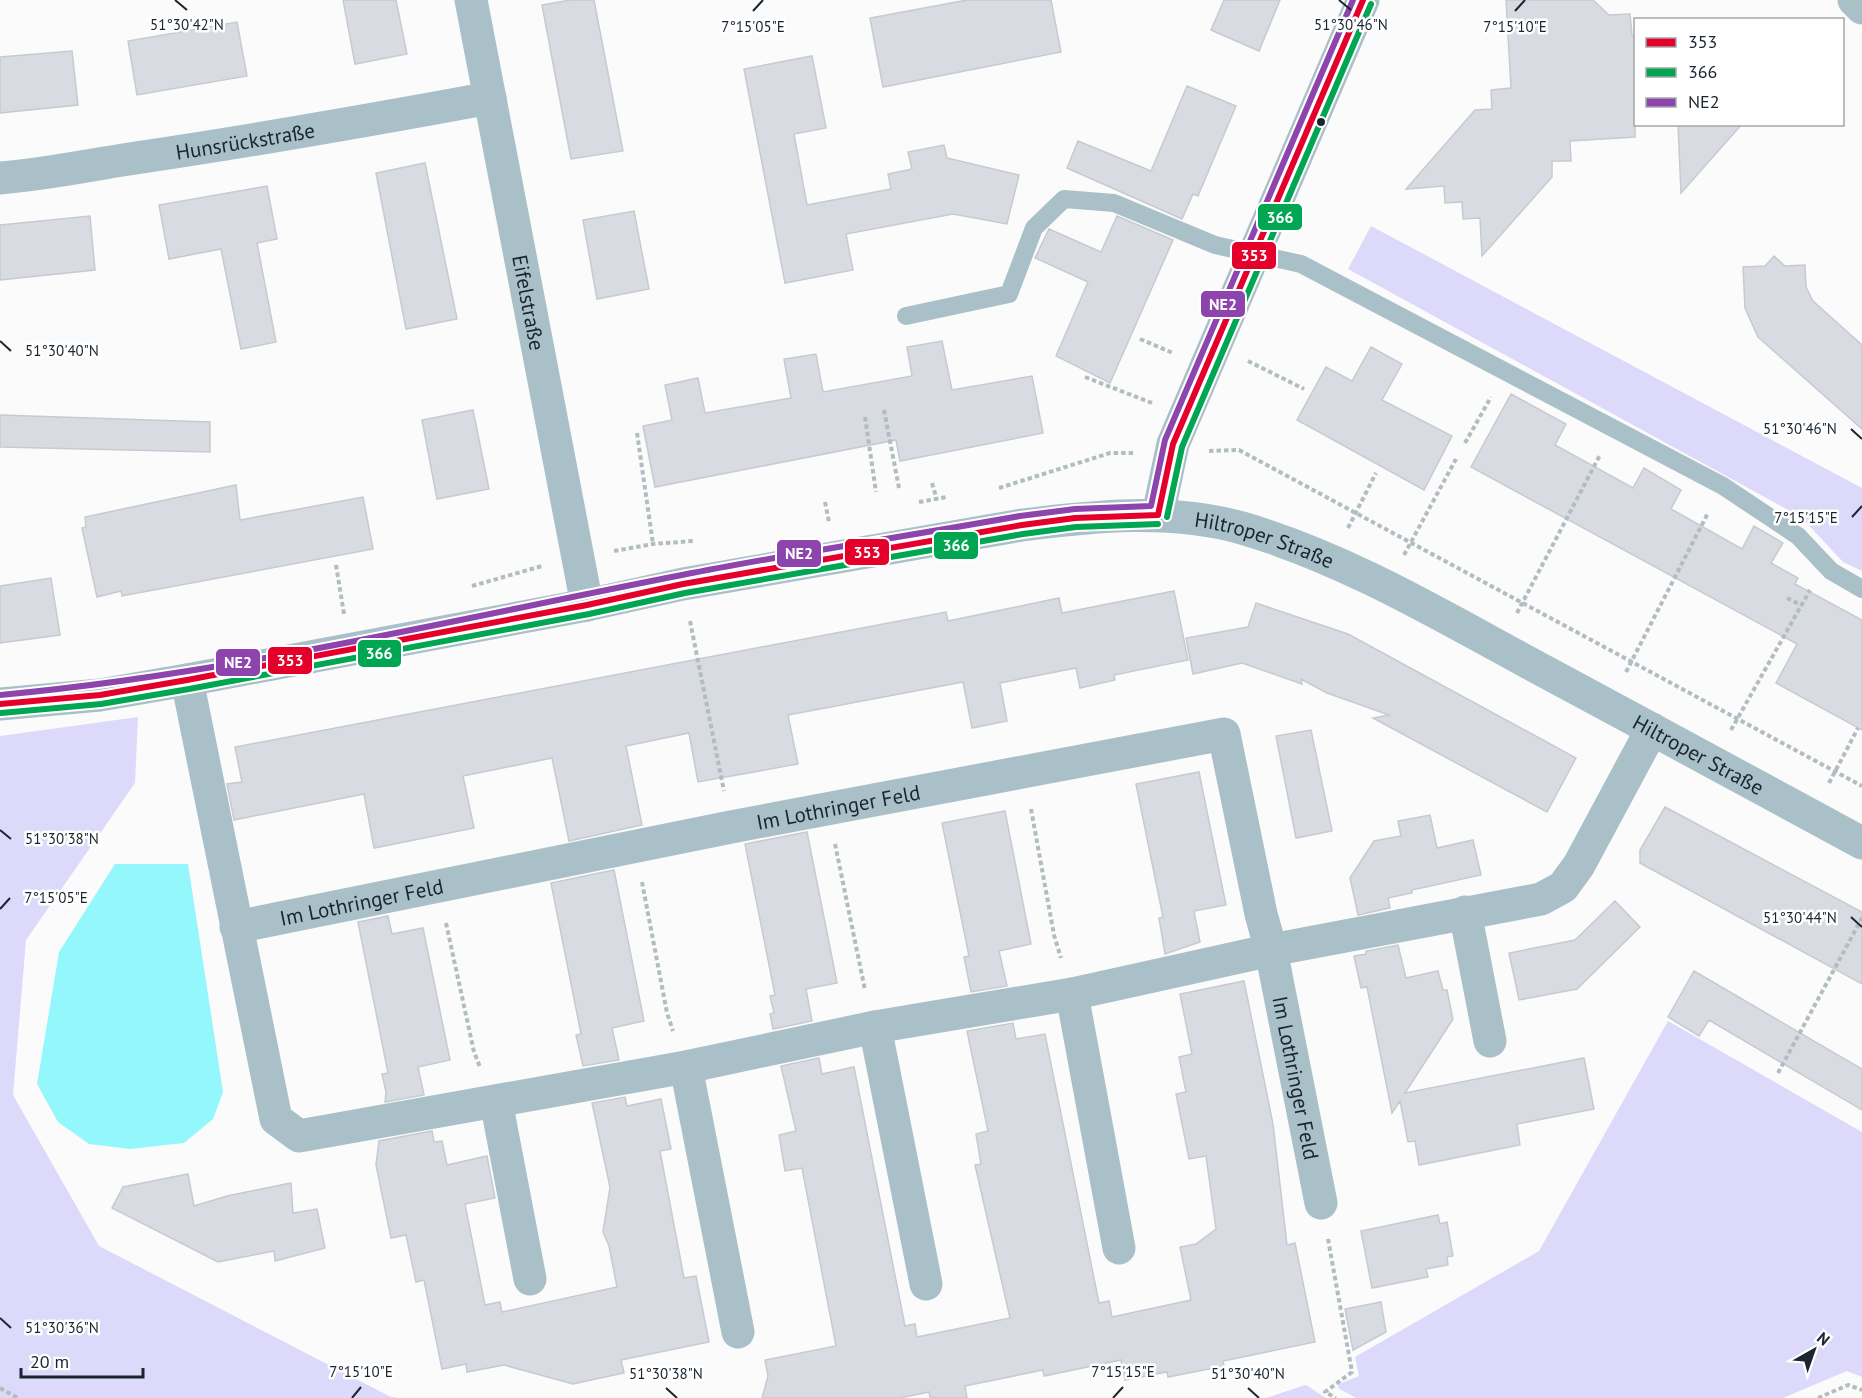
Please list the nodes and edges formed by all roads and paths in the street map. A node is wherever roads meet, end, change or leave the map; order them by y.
1 (471, 0) edge
2 (1363, 0) edge
3 (1854, 0) edge
4 (1862, 8) edge
5 (490, 98) junction
6 (0, 178) edge
7 (1254, 254) junction
8 (906, 316) dead end
9 (1215, 345) junction
10 (1505, 370) junction
11 (1085, 377) dead end
12 (1304, 389) dead end
13 (1160, 406) dead end
14 (884, 410) dead end
15 (865, 417) dead end
16 (1614, 427) junction
17 (637, 433) dead end
18 (1466, 443) dead end
19 (1239, 450) dead end
20 (1110, 453) dead end
21 (1456, 459) dead end
22 (1376, 473) dead end
23 (932, 483) dead end
24 (1723, 486) junction
25 (899, 488) dead end
26 (992, 490) dead end
27 (876, 492) dead end
28 (959, 495) dead end
29 (937, 500) junction
30 (825, 502) dead end
31 (915, 502) dead end
32 (1356, 513) junction
33 (1158, 514) junction
34 (839, 517) dead end
35 (817, 520) dead end
36 (828, 521) junction
37 (700, 541) dead end
38 (1410, 542) junction
39 (1824, 563) junction
40 (336, 565) dead end
41 (1862, 589) edge
42 (341, 593) dead end
43 (1787, 598) dead end
44 (1522, 603) junction
45 (587, 605) junction
46 (1801, 606) junction
47 (690, 621) dead end
48 (1632, 661) junction
49 (187, 680) junction
50 (0, 704) edge
51 (1738, 718) junction
52 (1858, 728) dead end
53 (1652, 729) junction
54 (1023, 770) junction
55 (1835, 771) junction
56 (1862, 786) edge
57 (828, 808) junction
58 (731, 827) junction
59 (1862, 843) edge
60 (635, 846) junction
61 (438, 887) junction
62 (1465, 912) junction
63 (1862, 918) edge
64 (236, 927) junction
65 (1271, 950) junction
66 (1072, 994) junction
67 (875, 1027) junction
68 (1490, 1041) dead end
69 (686, 1068) junction
70 (1778, 1073) dead end
71 (496, 1101) junction
72 (1322, 1203) joint
73 (1119, 1248) dead end
74 (530, 1279) dead end
75 (926, 1284) dead end
76 (738, 1332) dead end
77 (0, 1388) edge
78 (1862, 1390) edge
79 (18, 1398) edge
80 (1336, 1398) edge
81 (1818, 1398) edge

1 - 5 street, Eifelstraße
2 - 7 street
3 - 4 street
5 - 6 street, Hunsrückstraße
5 - 45 street, Eifelstraße
7 - 8 lane
7 - 9 street
7 - 10 lane
9 - 12 path
9 - 33 street
10 - 16 lane
10 - 18 path
11 - 13 path
14 - 25 path
15 - 27 path
16 - 24 lane
16 - 44 path
17 - 37 path
19 - 32 path
20 - 26 path
21 - 38 path
22 - 32 path
23 - 29 path
24 - 39 lane
24 - 48 path
28 - 29 path
29 - 31 path
30 - 36 path
32 - 38 path
33 - 45 street, Hiltroper Straße
33 - 53 street, Hiltroper Straße
34 - 36 path
35 - 36 path
38 - 44 path
39 - 41 lane
39 - 46 path
40 - 42 path
43 - 46 path
44 - 48 path
45 - 49 street, Hiltroper Straße
46 - 51 path
47 - 58 path
48 - 51 path
49 - 50 street, Hiltroper Straße
49 - 64 street
51 - 55 path
52 - 55 path
53 - 59 street, Hiltroper Straße
53 - 62 street
54 - 57 street, Im Lothringer Feld
54 - 65 street, Im Lothringer Feld
54 - 66 path
55 - 56 path
57 - 58 street, Im Lothringer Feld
57 - 67 path
58 - 60 street, Im Lothringer Feld
60 - 61 street, Im Lothringer Feld
60 - 69 path
61 - 64 street, Im Lothringer Feld
61 - 71 path
62 - 65 street
62 - 68 street
63 - 70 path
64 - 71 street
65 - 66 street
65 - 72 street, Im Lothringer Feld
66 - 67 street
66 - 73 street
67 - 69 street
67 - 75 street
69 - 71 street
69 - 76 street
71 - 74 street
72 - 80 path
77 - 79 path
78 - 81 path

